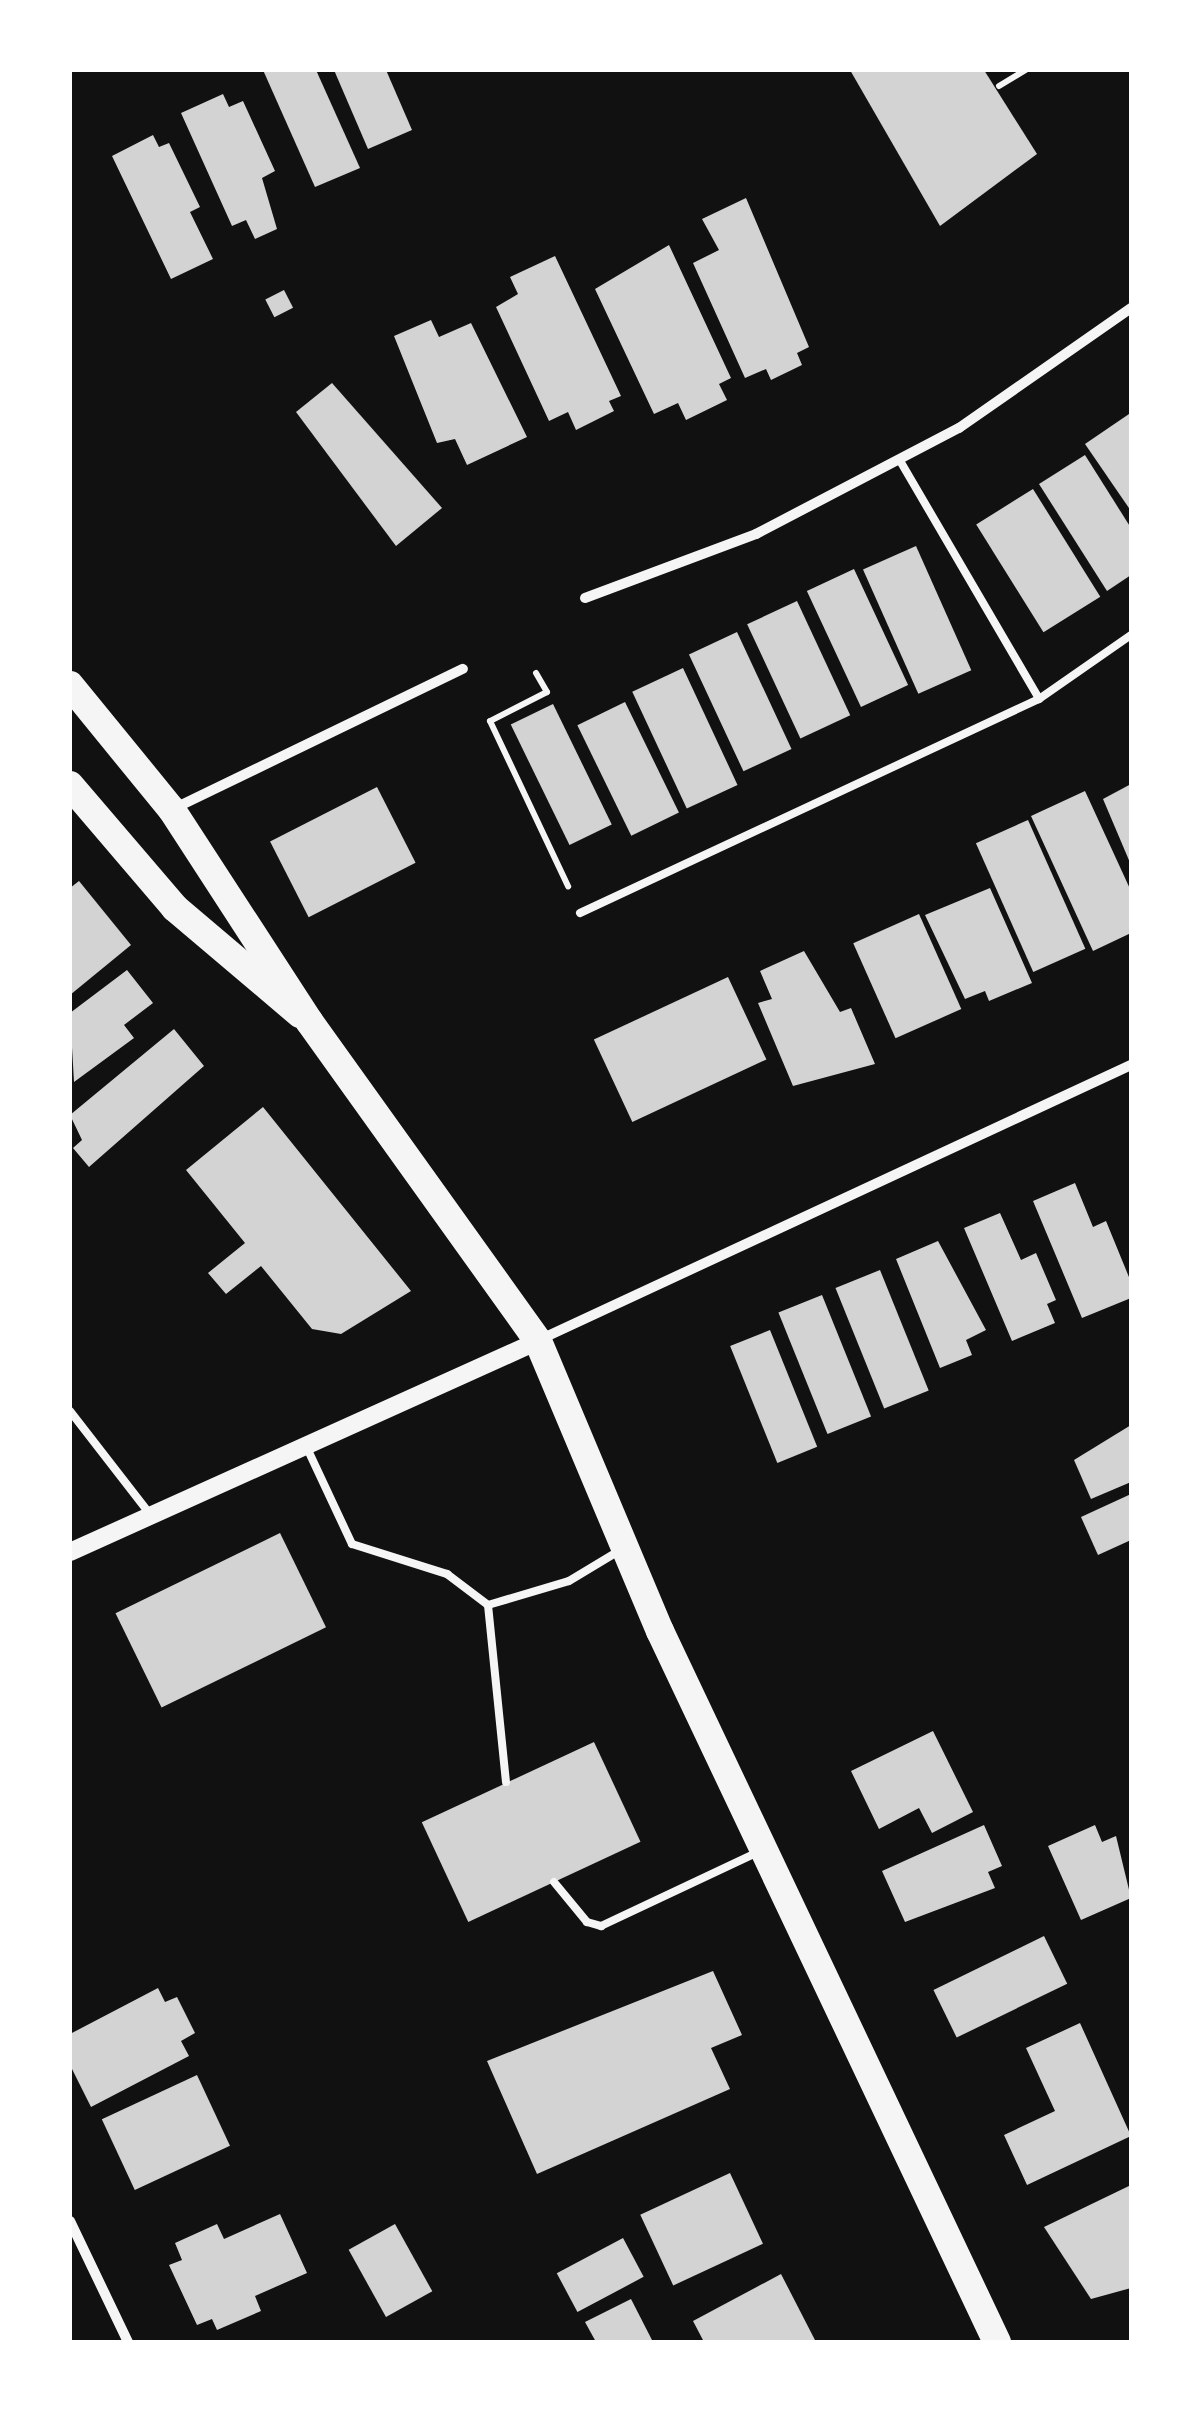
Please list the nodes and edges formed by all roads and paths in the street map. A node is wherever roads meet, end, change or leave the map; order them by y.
1 (1026, 70) edge
2 (1000, 86) dead end
3 (1131, 308) edge
4 (899, 460) junction
5 (585, 598) dead end
6 (1131, 634) edge
7 (463, 669) dead end
8 (536, 672) dead end
9 (70, 685) edge
10 (1039, 700) junction
11 (70, 785) edge
12 (172, 810) junction
13 (580, 912) joint
14 (309, 1021) junction
15 (1130, 1070) edge
16 (538, 1340) junction
17 (70, 1411) edge
18 (304, 1444) junction
19 (149, 1513) junction
20 (628, 1544) junction
21 (70, 1552) edge
22 (488, 1604) junction
23 (506, 1782) dead end
24 (762, 1850) junction
25 (554, 1882) dead end
26 (70, 2221) edge
27 (128, 2342) edge
28 (997, 2342) edge

1 - 2 path
3 - 4 street
4 - 5 street
4 - 10 lane
6 - 10 lane
7 - 12 street
8 - 13 path
9 - 12 highway
10 - 13 lane
11 - 14 highway
12 - 14 highway
14 - 16 highway
15 - 16 street
16 - 18 street
16 - 20 highway
17 - 19 lane
18 - 19 street
18 - 22 lane
19 - 21 street
20 - 22 lane
20 - 24 highway
22 - 23 lane
24 - 25 lane
24 - 28 highway
26 - 27 street

